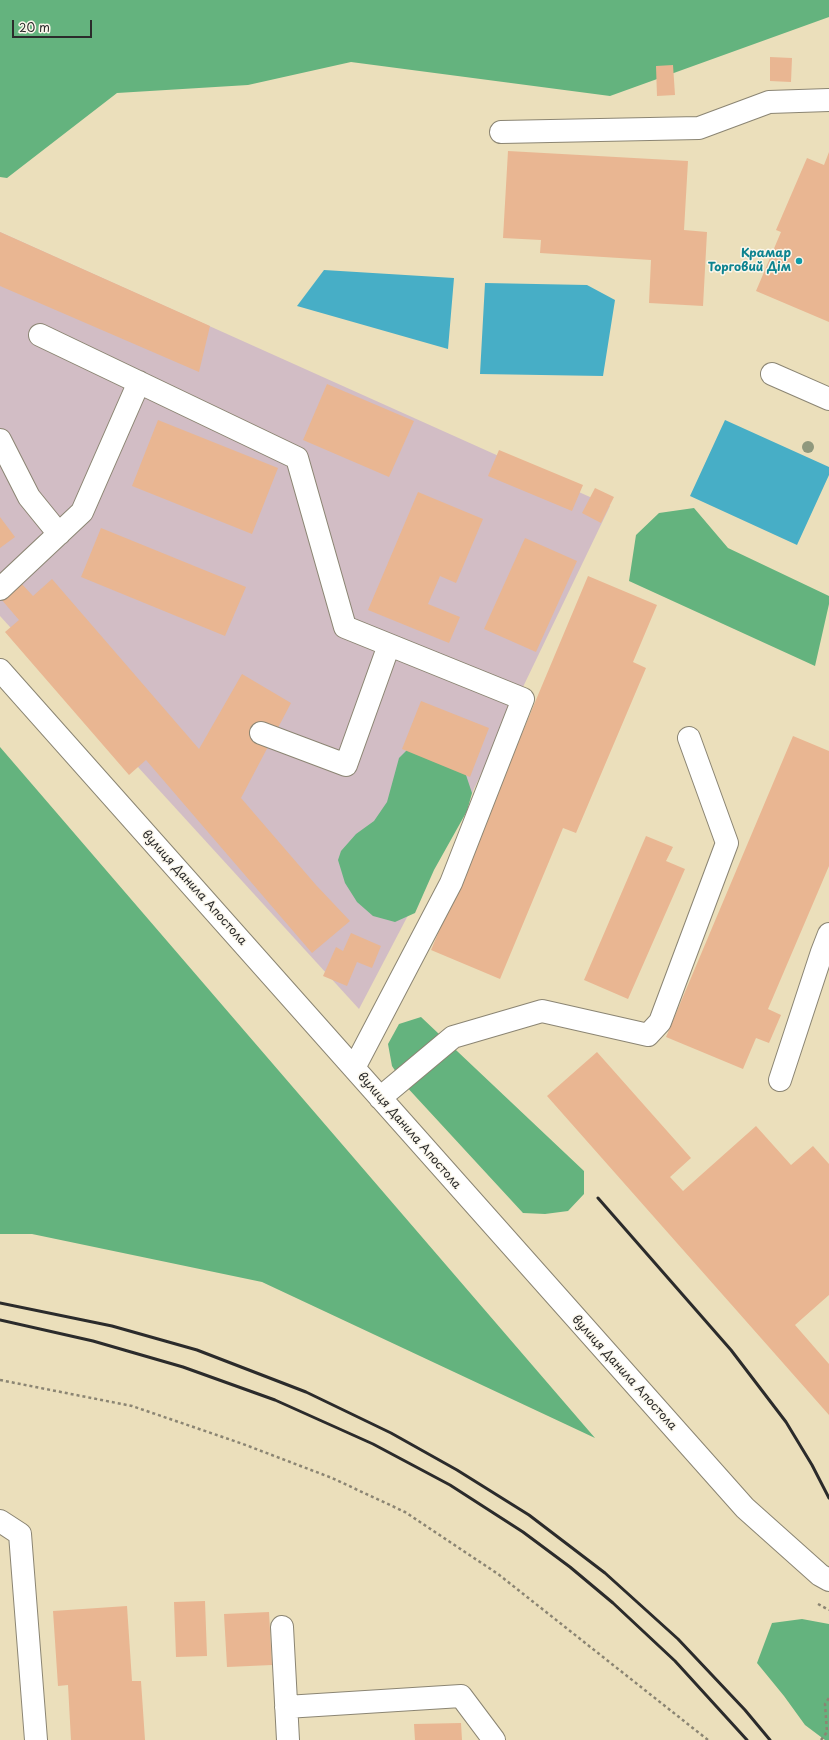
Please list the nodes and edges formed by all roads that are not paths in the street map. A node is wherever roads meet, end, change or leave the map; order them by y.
1 (829, 100) edge
2 (501, 132) dead end
3 (40, 335) dead end
4 (772, 374) dead end
5 (139, 382) junction
6 (829, 400) edge
7 (0, 440) edge
8 (59, 534) junction
9 (0, 589) edge
10 (389, 645) junction
11 (0, 670) edge
12 (261, 733) dead end
13 (689, 738) dead end
14 (827, 947) edge
15 (354, 1068) junction
16 (780, 1080) dead end
17 (380, 1098) junction
18 (0, 1522) edge
19 (829, 1580) edge
20 (282, 1627) dead end
21 (286, 1707) junction
22 (36, 1740) edge
23 (288, 1740) edge
24 (494, 1740) edge

1 - 2 street
3 - 5 street
4 - 6 street
5 - 8 street
5 - 10 street
7 - 8 street
8 - 9 street
10 - 12 street
10 - 15 street
11 - 15 street, вулиця Данила Апостола
13 - 17 street
14 - 16 street
15 - 17 street, вулиця Данила Апостола
17 - 19 street, вулиця Данила Апостола
18 - 22 street
20 - 21 street
21 - 23 street
21 - 24 street

